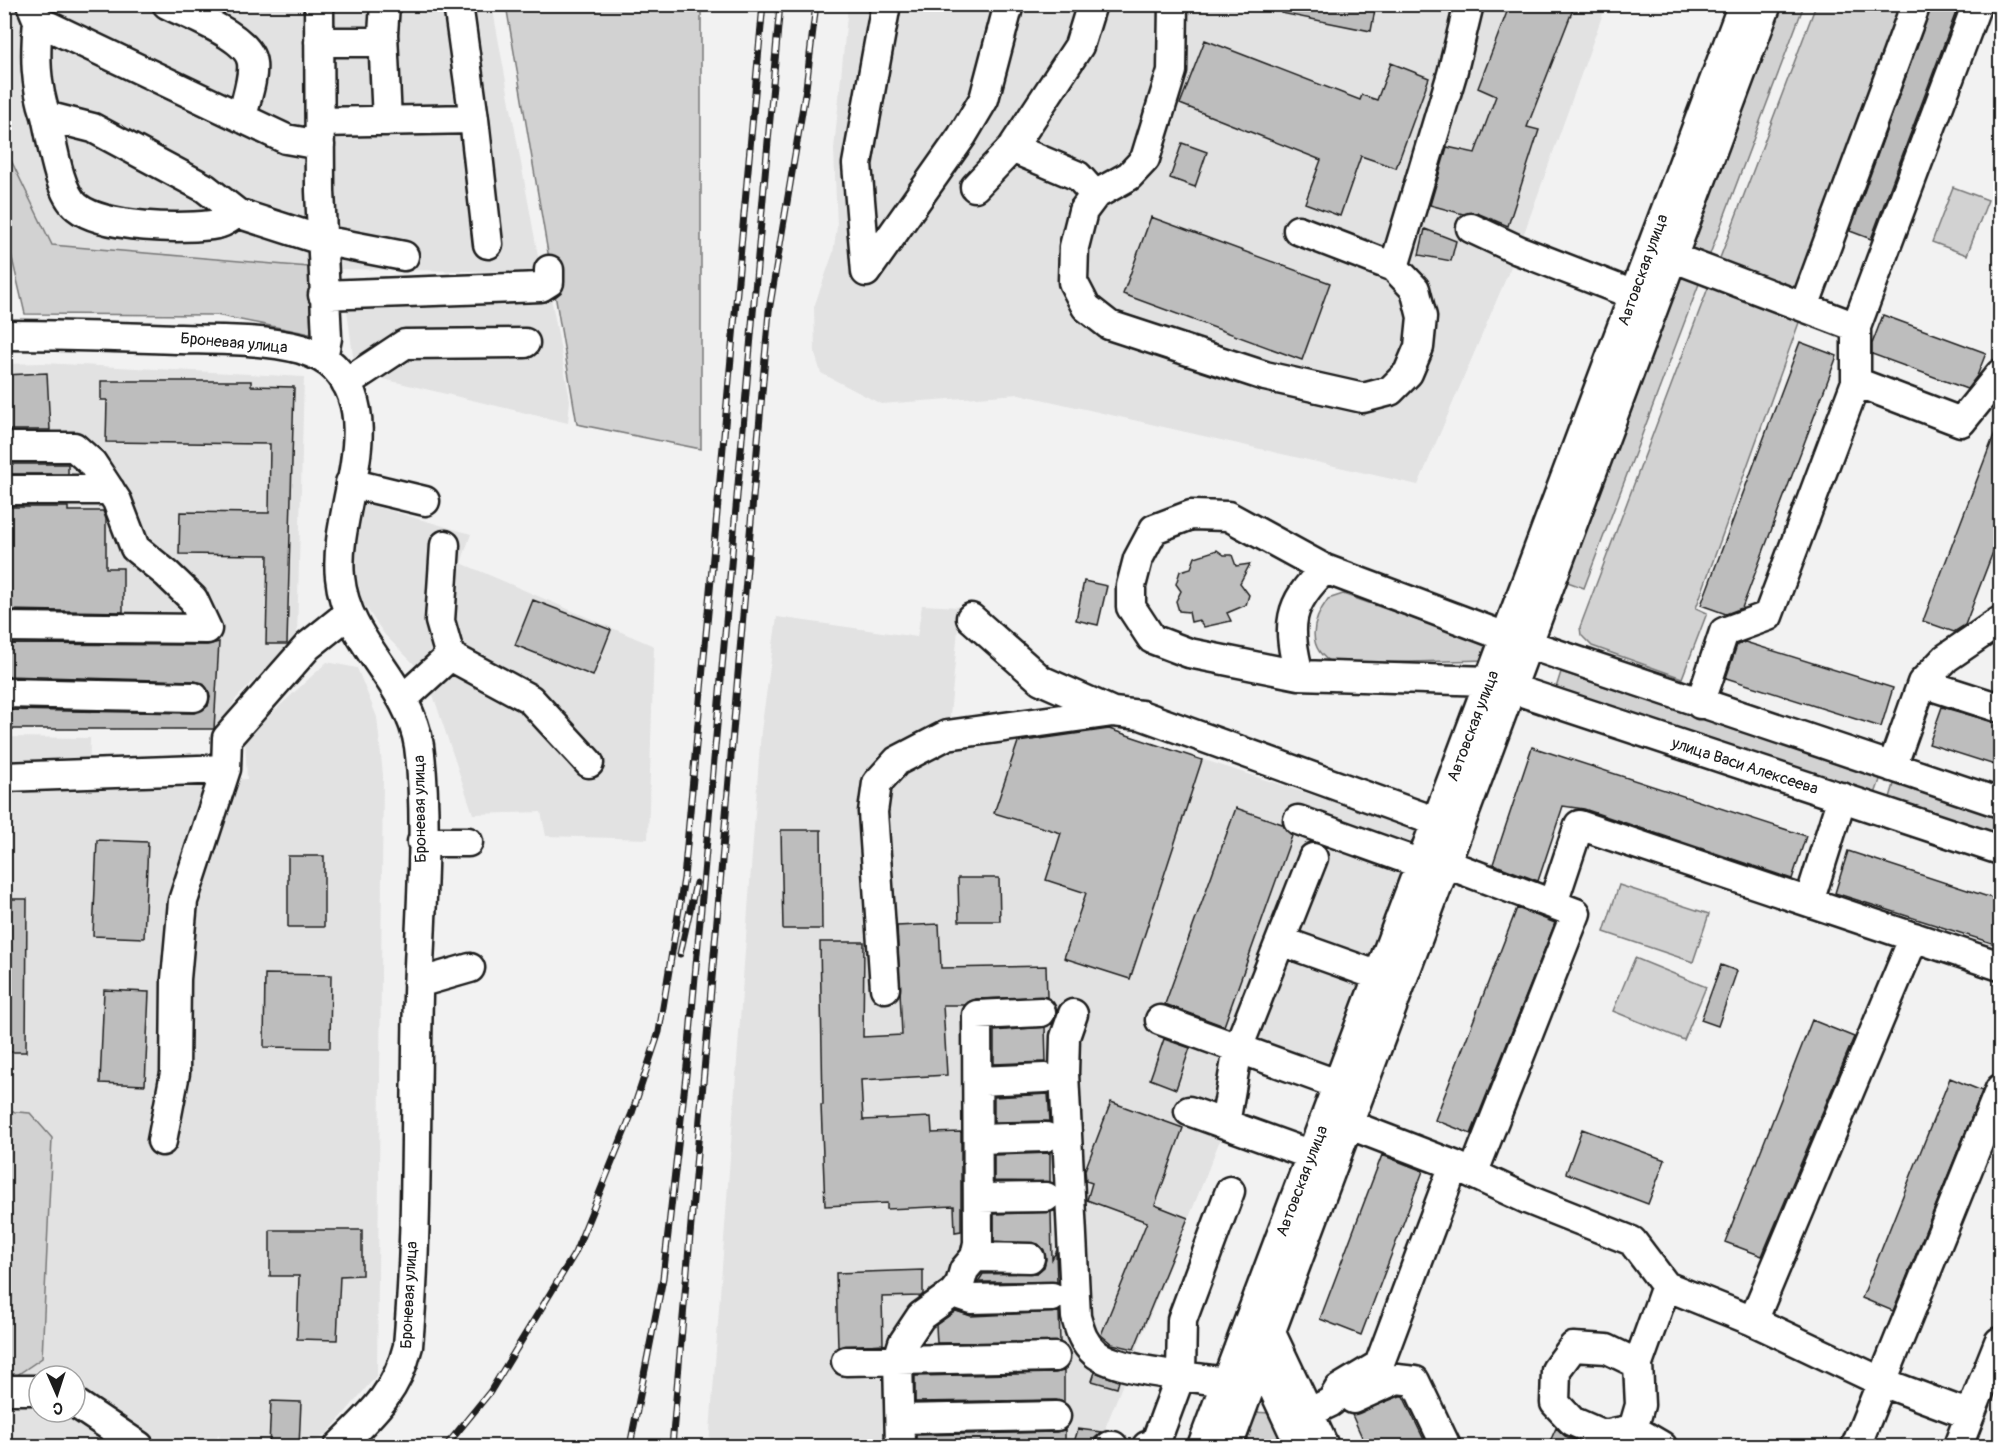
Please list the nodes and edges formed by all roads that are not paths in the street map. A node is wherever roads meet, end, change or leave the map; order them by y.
1 (167, 4) edge
2 (319, 4) edge
3 (385, 4) edge
4 (458, 4) edge
5 (886, 4) edge
6 (1009, 4) edge
7 (1092, 4) edge
8 (1173, 4) edge
9 (1469, 4) edge
10 (1743, 4) edge
11 (1767, 4) edge
12 (1916, 4) edge
13 (1977, 4) edge
14 (35, 13) edge
15 (320, 42) junction
16 (383, 42) junction
17 (46, 116) junction
18 (242, 118) junction
19 (474, 119) junction
20 (387, 121) junction
21 (320, 134) junction
22 (1012, 147) junction
23 (975, 187) dead end
24 (1095, 195) junction
25 (237, 213) junction
26 (1471, 228) dead end
27 (1298, 230) dead end
28 (321, 240) junction
29 (488, 244) dead end
30 (1661, 253) junction
31 (404, 256) dead end
32 (1394, 267) junction
33 (549, 270) dead end
34 (323, 295) junction
35 (1645, 299) junction
36 (1804, 307) junction
37 (1856, 327) junction
38 (4, 335) edge
39 (525, 343) dead end
40 (323, 358) junction
41 (2001, 374) edge
42 (1856, 382) junction
43 (346, 383) junction
44 (4, 447) edge
45 (350, 483) junction
46 (4, 490) edge
47 (110, 490) junction
48 (425, 501) dead end
49 (445, 545) dead end
50 (1325, 569) junction
51 (348, 614) junction
52 (971, 618) dead end
53 (2001, 621) edge
54 (4, 627) edge
55 (1517, 641) junction
56 (450, 656) junction
57 (1299, 675) junction
58 (1922, 682) junction
59 (1500, 685) junction
60 (4, 693) edge
61 (194, 697) dead end
62 (404, 698) junction
63 (1700, 704) junction
64 (2001, 708) edge
65 (1113, 712) junction
66 (589, 763) dead end
67 (1892, 766) junction
68 (225, 769) junction
69 (4, 777) edge
70 (1842, 797) junction
71 (2001, 803) edge
72 (1298, 820) dead end
73 (1448, 825) junction
74 (422, 842) junction
75 (468, 842) dead end
76 (2001, 850) edge
77 (1313, 858) dead end
78 (1433, 864) junction
79 (1809, 902) junction
80 (1553, 903) junction
81 (1914, 937) junction
82 (1281, 941) junction
83 (2001, 966) edge
84 (470, 968) dead end
85 (1390, 980) junction
86 (418, 983) junction
87 (885, 988) dead end
88 (1041, 1012) dead end
89 (1073, 1014) dead end
90 (1160, 1020) dead end
91 (1238, 1048) junction
92 (1045, 1078) dead end
93 (978, 1081) junction
94 (1349, 1088) junction
95 (2001, 1089) edge
96 (1189, 1111) dead end
97 (1338, 1120) junction
98 (1225, 1124) junction
99 (1046, 1137) dead end
100 (979, 1139) junction
101 (162, 1141) dead end
102 (1323, 1160) junction
103 (1463, 1169) junction
104 (1230, 1191) dead end
105 (1046, 1197) dead end
106 (979, 1198) junction
107 (975, 1257) junction
108 (1030, 1258) dead end
109 (1666, 1286) junction
110 (953, 1293) junction
111 (1052, 1297) dead end
112 (1753, 1321) junction
113 (1261, 1324) junction
114 (1999, 1341) dead end
115 (1055, 1357) dead end
116 (898, 1359) junction
117 (1260, 1360) junction
118 (846, 1361) dead end
119 (1638, 1364) junction
120 (1181, 1374) junction
121 (1226, 1382) junction
122 (1882, 1382) junction
123 (4, 1390) edge
124 (27, 1390) edge
125 (1320, 1407) junction
126 (87, 1411) edge
127 (1970, 1415) junction
128 (1056, 1416) dead end
129 (1633, 1429) junction
130 (900, 1433) edge
131 (139, 1446) edge
132 (339, 1446) edge
133 (1147, 1446) edge
134 (1202, 1446) edge
135 (1228, 1446) edge
136 (1300, 1446) edge
137 (1324, 1446) edge
138 (1446, 1446) edge
139 (1662, 1446) edge
140 (1856, 1446) edge
141 (1958, 1446) edge

1 - 18 street
2 - 15 street
3 - 16 street
4 - 19 street
5 - 6 street
7 - 22 street
8 - 24 street
9 - 32 street
10 - 30 street, Автовская улица
11 - 30 street, Автовская улица
12 - 36 street
13 - 37 street
14 - 17 street
14 - 18 street
15 - 16 street
15 - 21 street
16 - 20 street
17 - 25 street
17 - 25 street
18 - 21 street
19 - 20 street
19 - 29 street
20 - 21 street
21 - 28 street
22 - 23 street
22 - 24 street
24 - 32 street
25 - 28 street
26 - 35 street
27 - 32 street
28 - 31 street
28 - 34 street
30 - 35 street, Автовская улица
30 - 36 street
33 - 34 street
34 - 40 street
35 - 55 street, Автовская улица
36 - 37 street
37 - 42 street
38 - 40 street, Броневая улица
39 - 43 street
40 - 43 street, Броневая улица
41 - 42 street
42 - 63 street
43 - 45 street, Броневая улица
44 - 47 street
45 - 48 street
45 - 51 street, Броневая улица
46 - 47 street
47 - 54 street
49 - 56 street
50 - 55 street, улица Васи Алексеева
50 - 57 street
50 - 57 street, улица Васи Алексеева
51 - 62 street, Броневая улица
51 - 68 street
52 - 65 street
53 - 58 street
55 - 59 street, Автовская улица
55 - 63 street
56 - 62 street
56 - 66 street
57 - 59 street, улица Васи Алексеева
58 - 64 street
58 - 67 street
59 - 70 street, улица Васи Алексеева
59 - 73 street, Автовская улица
60 - 61 street
62 - 74 street, Броневая улица
63 - 67 street
65 - 73 street
65 - 87 street
67 - 71 street
68 - 69 street
68 - 101 street
70 - 76 street, улица Васи Алексеева
70 - 79 street
72 - 78 street
73 - 78 street, Автовская улица
74 - 75 street
74 - 86 street, Броневая улица
77 - 82 street
78 - 80 street
78 - 85 street, Автовская улица
79 - 80 street
79 - 81 street
80 - 103 street
81 - 83 street
81 - 112 street
82 - 85 street
82 - 91 street
84 - 86 street
85 - 94 street, Автовская улица
86 - 132 street, Броневая улица
88 - 93 street
89 - 120 street
90 - 91 street
91 - 94 street
91 - 98 street
92 - 93 street
93 - 100 street
94 - 97 street, Автовская улица
95 - 122 street
96 - 98 street
97 - 102 street, Автовская улица
97 - 103 street
98 - 102 street
99 - 100 street
100 - 106 street
102 - 113 street, Автовская улица
103 - 109 street
103 - 125 street
104 - 120 street
105 - 106 street
106 - 107 street
107 - 108 street
107 - 110 street
109 - 112 street
109 - 119 street
110 - 111 street
110 - 116 street
112 - 122 street
113 - 117 street, Автовская улица
113 - 121 street, Автовская улица
113 - 125 street
114 - 127 street
115 - 116 street
116 - 118 street
116 - 130 street
117 - 135 street, Автовская улица
117 - 136 street
119 - 129 street
119 - 129 street
120 - 121 street
120 - 133 street
121 - 134 street, Автовская улица
122 - 127 street
122 - 140 street
123 - 124 street
125 - 137 street
125 - 138 street
126 - 131 street
127 - 141 street
128 - 130 street
129 - 139 street

